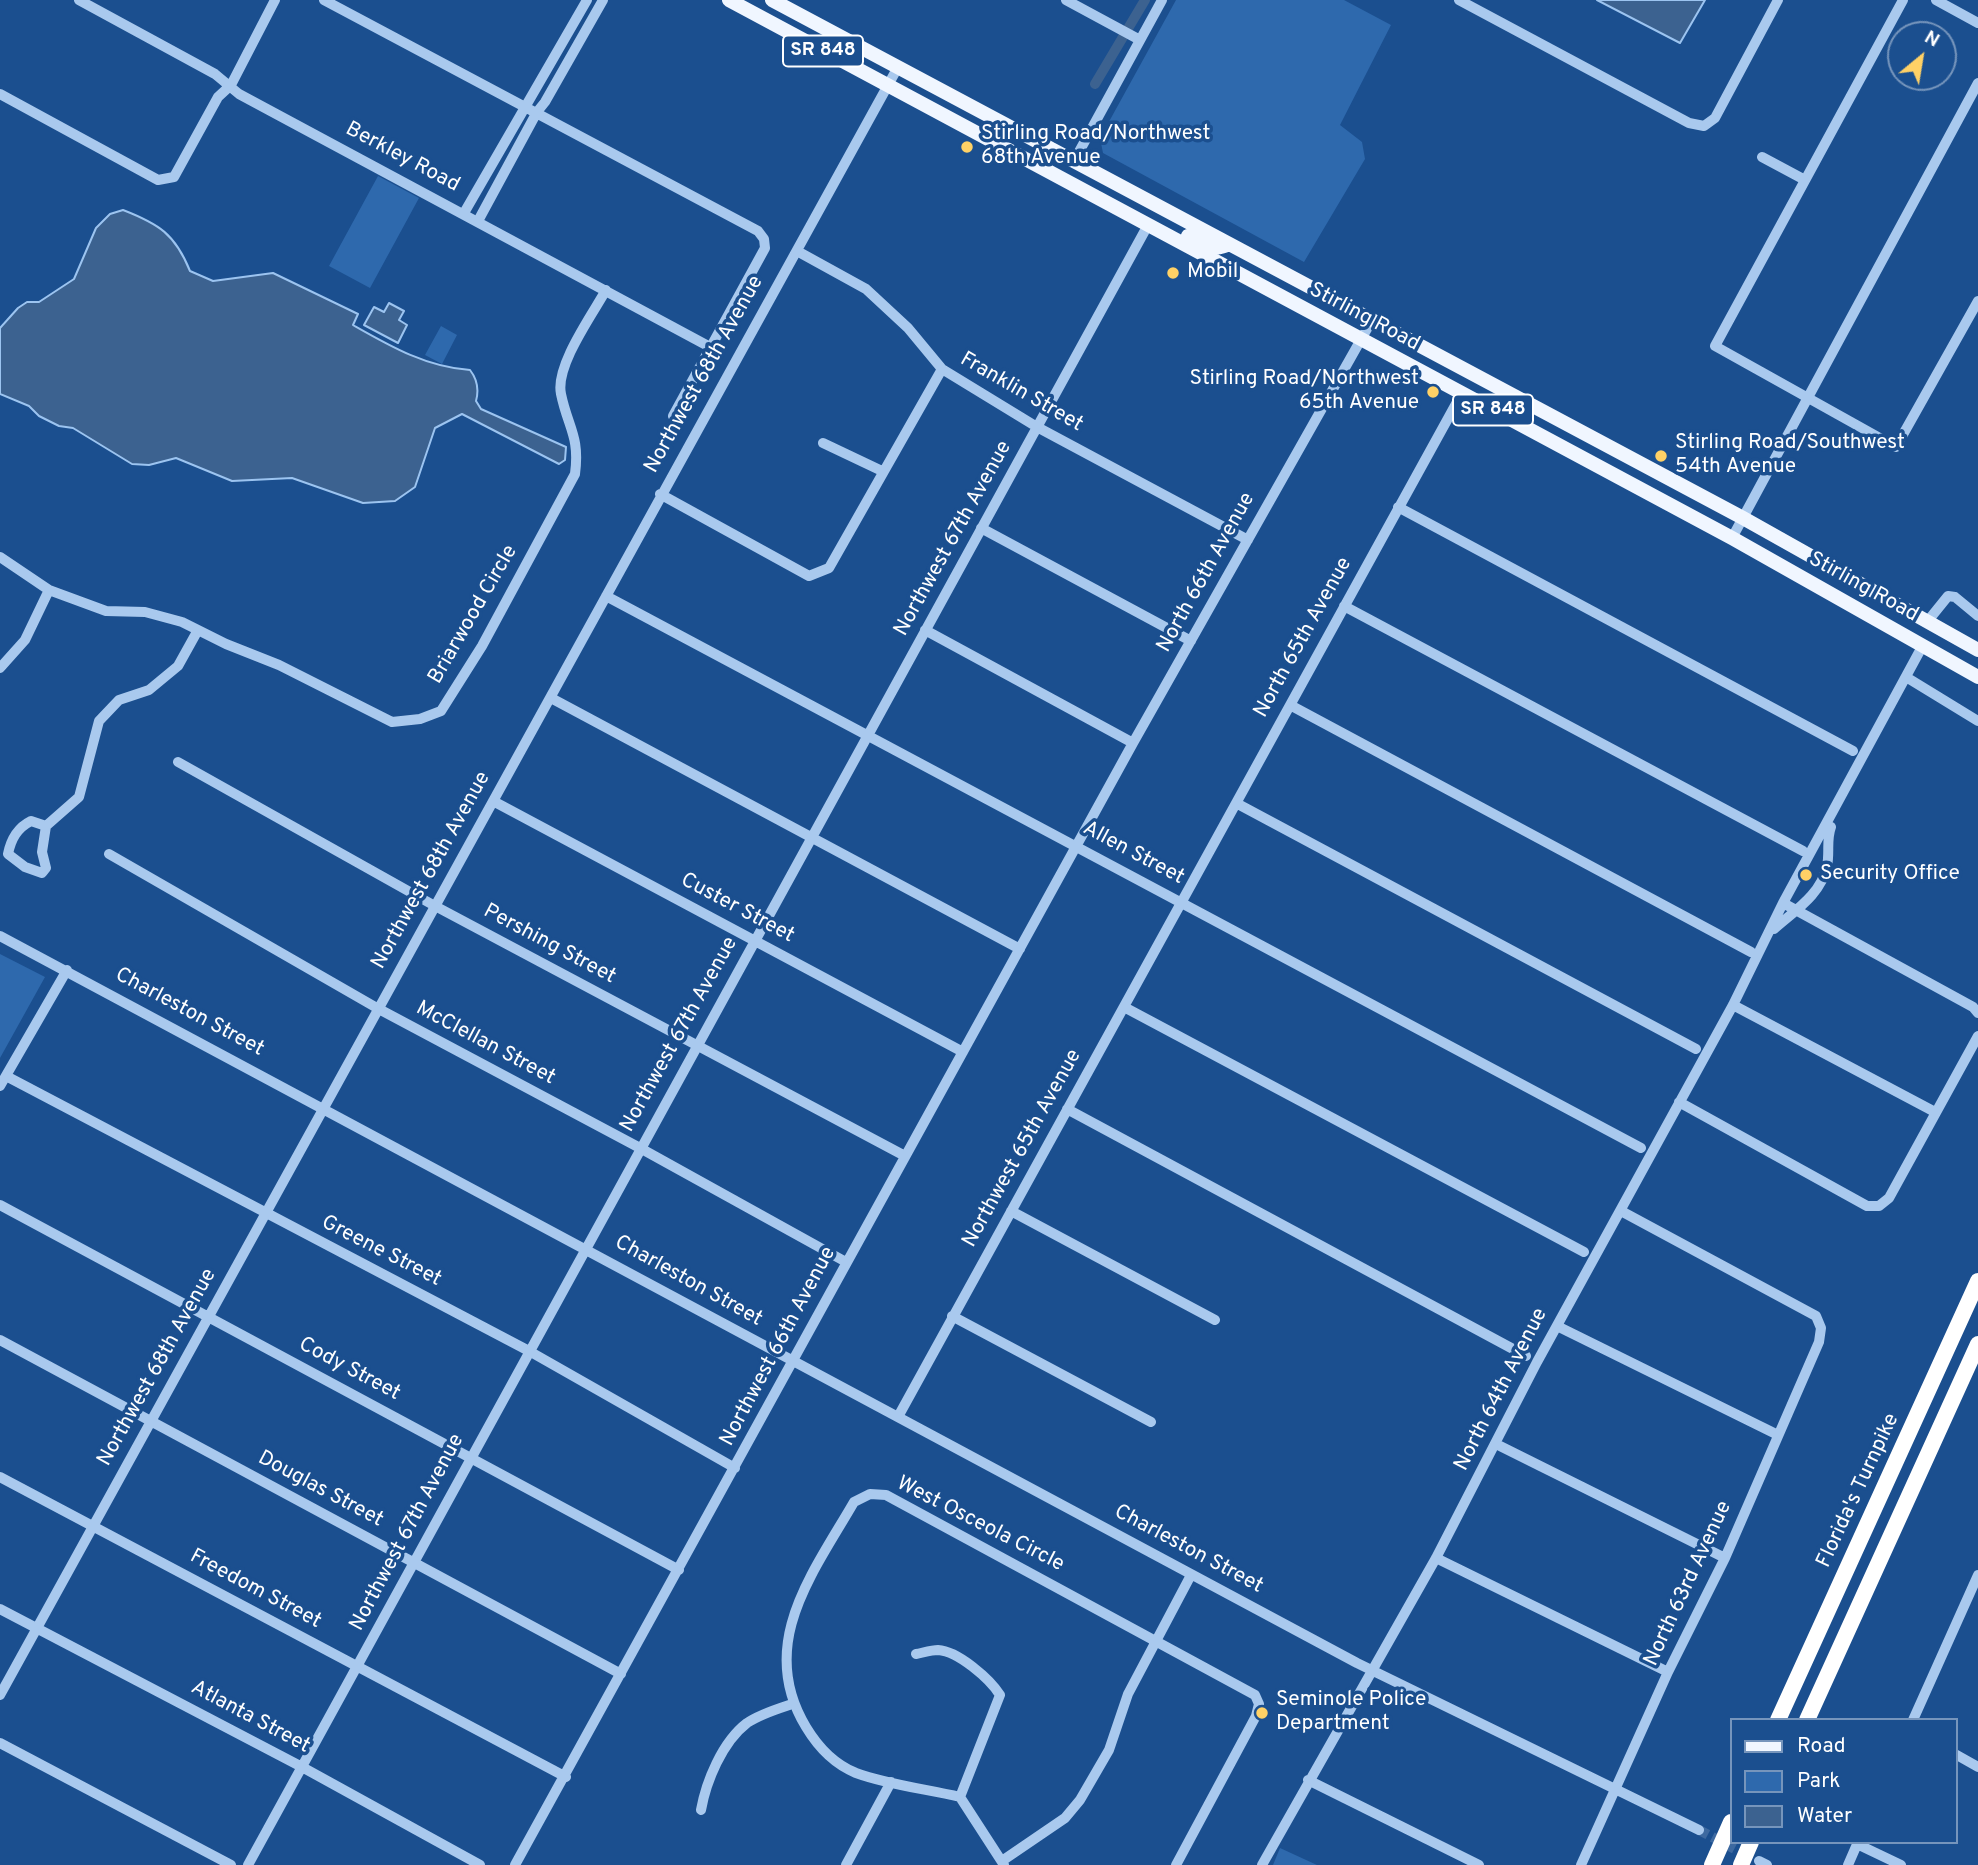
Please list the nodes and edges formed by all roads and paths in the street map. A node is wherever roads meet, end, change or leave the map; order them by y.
1 (79, 0) edge
2 (275, 0) edge
3 (324, 0) edge
4 (587, 0) edge
5 (603, 0) edge
6 (729, 0) edge
7 (772, 0) edge
8 (1066, 0) edge
9 (1162, 0) edge
10 (1459, 0) edge
11 (1778, 0) edge
12 (1903, 0) edge
13 (1936, 0) edge
14 (1978, 23) edge
15 (1140, 40) junction
16 (898, 67) junction
17 (1978, 83) edge
18 (231, 85) junction
19 (888, 85) junction
20 (0, 94) edge
21 (525, 106) junction
22 (537, 112) junction
23 (1762, 157) dead end
24 (1073, 161) junction
25 (1805, 180) junction
26 (464, 213) junction
27 (1129, 215) junction
28 (478, 221) junction
29 (1148, 225) junction
30 (1228, 244) junction
31 (797, 251) junction
32 (606, 290) junction
33 (1978, 301) edge
34 (1372, 320) junction
35 (1361, 339) junction
36 (710, 347) junction
37 (942, 369) junction
38 (1462, 393) junction
39 (1807, 397) junction
40 (673, 416) dead end
41 (1037, 427) junction
42 (822, 443) dead end
43 (882, 471) junction
44 (660, 494) junction
45 (1398, 507) junction
46 (1743, 518) junction
47 (981, 528) junction
48 (1732, 538) junction
49 (1248, 540) junction
50 (0, 557) edge
51 (49, 590) junction
52 (606, 596) junction
53 (1344, 606) junction
54 (1978, 616) edge
55 (1927, 622) junction
56 (198, 630) junction
57 (925, 630) junction
58 (1191, 641) junction
59 (1923, 645) junction
60 (1978, 650) edge
61 (0, 668) edge
62 (1906, 677) junction
63 (1978, 677) edge
64 (551, 698) junction
65 (1290, 705) junction
66 (1978, 721) edge
67 (868, 733) junction
68 (1133, 743) junction
69 (1853, 751) dead end
70 (178, 762) dead end
71 (493, 801) junction
72 (1236, 803) junction
73 (1838, 806) junction
74 (46, 826) junction
75 (812, 836) junction
76 (1077, 846) junction
77 (1803, 851) dead end
78 (108, 854) dead end
79 (1181, 902) junction
80 (1783, 903) junction
81 (435, 906) junction
82 (1796, 910) junction
83 (1772, 931) junction
84 (0, 936) edge
85 (754, 940) junction
86 (1020, 949) junction
87 (1751, 952) dead end
88 (67, 970) junction
89 (1733, 1005) junction
90 (1124, 1007) junction
91 (377, 1008) junction
92 (1978, 1013) edge
93 (1978, 1036) edge
94 (697, 1045) junction
95 (1696, 1049) dead end
96 (963, 1052) junction
97 (3, 1081) edge
98 (1679, 1102) junction
99 (324, 1108) junction
100 (1067, 1109) junction
101 (1936, 1112) junction
102 (1641, 1147) dead end
103 (640, 1148) junction
104 (905, 1156) junction
105 (0, 1205) edge
106 (1620, 1210) junction
107 (1011, 1211) junction
108 (265, 1214) junction
109 (585, 1247) junction
110 (1584, 1252) dead end
111 (846, 1262) junction
112 (1978, 1281) edge
113 (952, 1316) junction
114 (207, 1318) junction
115 (1215, 1320) dead end
116 (1557, 1326) junction
117 (0, 1340) edge
118 (1978, 1344) edge
119 (529, 1351) junction
120 (1526, 1356) dead end
121 (793, 1361) junction
122 (899, 1415) junction
123 (150, 1421) junction
124 (1151, 1422) dead end
125 (1778, 1436) junction
126 (1496, 1444) junction
127 (471, 1456) junction
128 (736, 1468) junction
129 (0, 1477) edge
130 (93, 1527) junction
131 (1436, 1558) junction
132 (1725, 1558) junction
133 (414, 1562) junction
134 (679, 1570) junction
135 (1191, 1575) junction
136 (1978, 1575) edge
137 (0, 1609) edge
138 (37, 1628) junction
139 (1157, 1639) junction
140 (916, 1654) dead end
141 (358, 1666) junction
142 (1370, 1670) junction
143 (1668, 1672) junction
144 (621, 1674) junction
145 (0, 1695) edge
146 (792, 1704) junction
147 (1779, 1718) edge
148 (1808, 1718) edge
149 (1914, 1718) edge
150 (0, 1743) edge
151 (1957, 1755) edge
152 (302, 1767) junction
153 (1978, 1767) edge
154 (566, 1777) junction
155 (1308, 1780) junction
156 (891, 1782) junction
157 (1615, 1790) junction
158 (960, 1797) junction
159 (701, 1810) dead end
160 (1730, 1824) edge
161 (1699, 1830) tunnel mouth
162 (1750, 1844) edge
163 (1858, 1844) edge
164 (1860, 1844) edge
165 (1003, 1863) edge
166 (231, 1865) edge
167 (248, 1865) edge
168 (480, 1865) edge
169 (515, 1865) edge
170 (846, 1865) edge
171 (1176, 1865) edge
172 (1262, 1865) edge
173 (1479, 1865) edge
174 (1581, 1865) edge
175 (1712, 1865) edge
176 (1741, 1865) edge
177 (1848, 1865) edge
178 (1901, 1865) edge

1 - 18 street, Berkley Road
2 - 18 street
3 - 21 street
4 - 21 street
5 - 22 street
6 - 19 main road, Stirling Road / SR 848
7 - 16 main road, Stirling Road / SR 848
8 - 15 street
9 - 15 street
10 - 11 street
12 - 25 street
13 - 14 street
15 - 24 street
16 - 19 street, Northwest 68th Avenue
16 - 24 main road, Stirling Road / SR 848
17 - 39 street
18 - 20 street
18 - 26 street, Berkley Road
19 - 27 main road, Stirling Road / SR 848
19 - 31 street, Northwest 68th Avenue
21 - 22 street
21 - 26 street
22 - 28 street
22 - 36 street
23 - 25 street
24 - 30 main road, Stirling Road / SR 848
25 - 39 street
26 - 28 street, Berkley Road
27 - 29 main road, Stirling Road / SR 848
27 - 30 main road
28 - 32 street, Berkley Road
29 - 35 main road, Stirling Road / SR 848
29 - 41 street, Northwest 67th Avenue
30 - 34 main road, Stirling Road / SR 848
31 - 37 street, Franklin Street
31 - 44 street, Northwest 68th Avenue
32 - 36 street, Berkley Road
32 - 56 street, Briarwood Circle
33 - 39 street
34 - 35 street, North 66th Avenue
34 - 46 main road, Stirling Road / SR 848
35 - 38 main road, Stirling Road / SR 848
35 - 49 street, North 66th Avenue
36 - 40 street
37 - 41 street, Franklin Street
37 - 43 street
38 - 45 street, North 65th Avenue
38 - 48 main road, Stirling Road / SR 848
39 - 46 street
41 - 47 street, Northwest 67th Avenue
41 - 49 street, Franklin Street
42 - 43 street
43 - 44 street
44 - 52 street, Northwest 68th Avenue
45 - 53 street, North 65th Avenue
45 - 69 street
46 - 48 street
46 - 55 main road, Stirling Road / SR 848
47 - 57 street, Northwest 67th Avenue
47 - 58 street
48 - 59 main road, Stirling Road / SR 848
49 - 58 street, North 66th Avenue
50 - 51 street, Briarwood Circle
51 - 56 street, Briarwood Circle
51 - 61 street
52 - 64 street, Northwest 68th Avenue
52 - 67 street, Allen Street
53 - 65 street, North 65th Avenue
53 - 77 street
54 - 55 street
55 - 60 main road, Stirling Road / SR 848
56 - 74 street
57 - 67 street, Northwest 67th Avenue
57 - 68 street
58 - 68 street, North 66th Avenue
59 - 62 street, North 64th Avenue
59 - 63 main road, Stirling Road / SR 848
62 - 66 street
62 - 73 street, North 64th Avenue
64 - 71 street, Northwest 68th Avenue
64 - 75 street
65 - 72 street, North 65th Avenue
65 - 87 street
67 - 75 street, Northwest 67th Avenue
67 - 76 street, Allen Street
68 - 76 street, North 66th Avenue
70 - 81 street, Pershing Street
71 - 81 street, Northwest 68th Avenue
71 - 85 street, Custer Street
72 - 79 street, North 65th Avenue
72 - 95 street
73 - 80 street, North 64th Avenue
73 - 82 street, North 64th Avenue
74 - 74 street
75 - 85 street, Northwest 67th Avenue
75 - 86 street
76 - 79 street, Allen Street
76 - 86 street, Northwest 66th Avenue
78 - 91 street, McClellan Street
79 - 90 street, Northwest 65th Avenue
79 - 102 street, Allen Street
80 - 82 street
80 - 83 street, North 64th Avenue
81 - 91 street, Northwest 68th Avenue
81 - 94 street, Pershing Street
82 - 83 street, North 64th Avenue
82 - 92 street
83 - 89 street, North 64th Avenue
84 - 88 street, Charleston Street
85 - 94 street, Northwest 67th Avenue
85 - 96 street, Custer Street
86 - 96 street, Northwest 66th Avenue
88 - 97 street
88 - 99 street, Charleston Street
89 - 98 street, North 64th Avenue
89 - 101 street
90 - 100 street, Northwest 65th Avenue
90 - 110 street
91 - 99 street, Northwest 68th Avenue
91 - 103 street, McClellan Street
93 - 101 street
94 - 103 street, Northwest 67th Avenue
94 - 104 street, Pershing Street
96 - 104 street, Northwest 66th Avenue
97 - 108 street, Greene Street
98 - 101 street
98 - 106 street, North 64th Avenue
99 - 108 street, Northwest 68th Avenue
99 - 109 street, Charleston Street
100 - 107 street, Northwest 65th Avenue
100 - 120 street
103 - 109 street, Northwest 67th Avenue
103 - 111 street, McClellan Street
104 - 111 street, Northwest 66th Avenue
105 - 114 street, Cody Street
106 - 116 street, North 64th Avenue
106 - 125 street, North 63rd Avenue
107 - 113 street, Northwest 65th Avenue
107 - 115 street
108 - 114 street, Northwest 68th Avenue
108 - 119 street, Greene Street
109 - 119 street, Northwest 67th Avenue
109 - 121 street, Charleston Street
111 - 121 street, Northwest 66th Avenue
112 - 147 highway, Florida's Turnpike
113 - 122 street, Northwest 65th Avenue
113 - 124 street
114 - 123 street, Northwest 68th Avenue
114 - 127 street, Cody Street
116 - 125 street
116 - 126 street, North 64th Avenue
117 - 123 street, Douglas Street
118 - 148 highway
119 - 127 street, Northwest 67th Avenue
119 - 128 street, Greene Street
121 - 122 street, Charleston Street
121 - 128 street, Northwest 66th Avenue
122 - 135 street, Charleston Street
123 - 130 street, Northwest 68th Avenue
123 - 133 street, Douglas Street
125 - 132 street, North 63rd Avenue
126 - 131 street, North 64th Avenue
126 - 132 street
127 - 133 street, Northwest 67th Avenue
127 - 134 street, Cody Street
128 - 134 street, Northwest 66th Avenue
129 - 130 street, Freedom Street
130 - 138 street, Northwest 68th Avenue
130 - 141 street, Freedom Street
131 - 142 street, North 64th Avenue
131 - 143 street
132 - 143 street, North 63rd Avenue
133 - 141 street, Northwest 67th Avenue
133 - 144 street, Douglas Street
134 - 144 street, Northwest 66th Avenue
135 - 139 street
135 - 142 street, Charleston Street
136 - 149 street
137 - 138 street, Atlanta Street
138 - 145 street, Northwest 68th Avenue
138 - 152 street, Atlanta Street
139 - 146 street, West Osceola Circle
139 - 165 street
139 - 171 street, West Osceola Circle
140 - 158 street
141 - 152 street, Northwest 67th Avenue
141 - 154 street, Freedom Street
142 - 155 street, North 64th Avenue
142 - 157 street, Charleston Street
143 - 157 street, North 63rd Avenue
144 - 154 street, Northwest 66th Avenue
146 - 156 street, West Osceola Circle
146 - 159 street
150 - 166 street
151 - 153 street
152 - 167 street, Northwest 67th Avenue
152 - 168 street, Atlanta Street
154 - 169 street, Northwest 66th Avenue
155 - 172 street, North 64th Avenue
155 - 173 street
156 - 158 street, West Osceola Circle
156 - 170 street
157 - 161 street, Charleston Street
157 - 174 street, North 63rd Avenue
158 - 165 street
160 - 175 highway
162 - 176 highway
163 - 177 street
164 - 178 street

